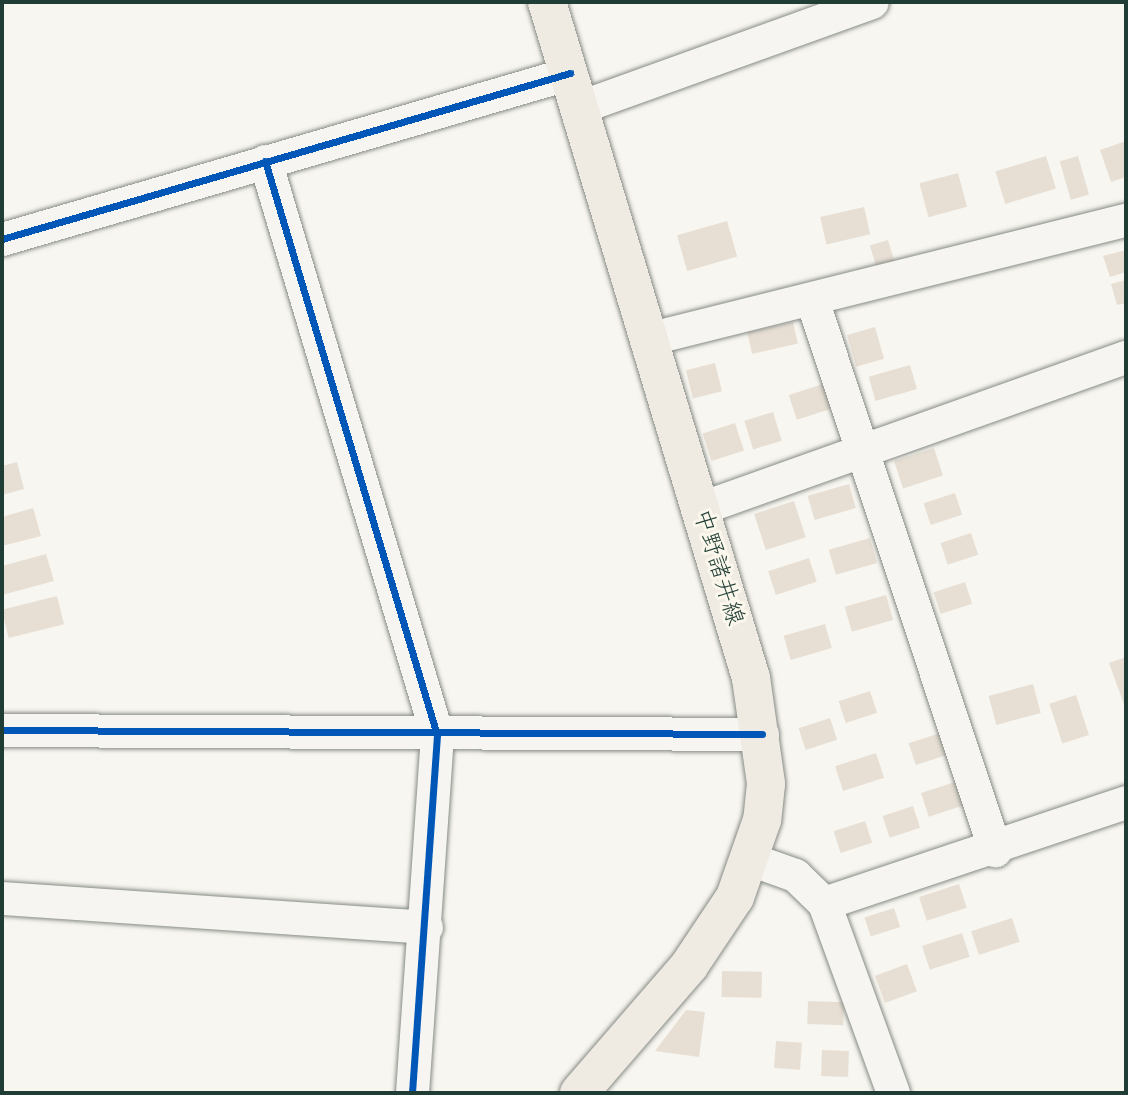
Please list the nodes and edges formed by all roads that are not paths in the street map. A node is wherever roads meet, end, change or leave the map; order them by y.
1 (547, 2) edge
2 (872, 2) edge
3 (575, 90) junction
4 (265, 161) junction
5 (1126, 220) edge
6 (2, 239) edge
7 (811, 300) junction
8 (648, 339) junction
9 (1126, 357) edge
10 (858, 450) junction
11 (698, 509) junction
12 (2, 730) edge
13 (762, 734) junction
14 (438, 735) junction
15 (1126, 802) edge
16 (995, 850) junction
17 (750, 859) junction
18 (2, 898) edge
19 (824, 903) junction
20 (426, 927) junction
21 (412, 1093) edge
22 (579, 1093) edge
23 (893, 1093) edge

1 - 3 main road, 中野諸井線
2 - 3 street
3 - 4 street
3 - 8 main road, 中野諸井線
4 - 6 street
4 - 14 street
5 - 7 street
7 - 8 street
7 - 10 street
8 - 11 main road, 中野諸井線
9 - 10 street
10 - 11 street
10 - 16 street
11 - 13 main road, 中野諸井線
12 - 14 street
13 - 14 street
13 - 17 main road, 中野諸井線
14 - 20 street
15 - 16 street
16 - 19 street
17 - 19 street
17 - 22 main road, 中野諸井線
18 - 20 street
19 - 23 street
20 - 21 street

